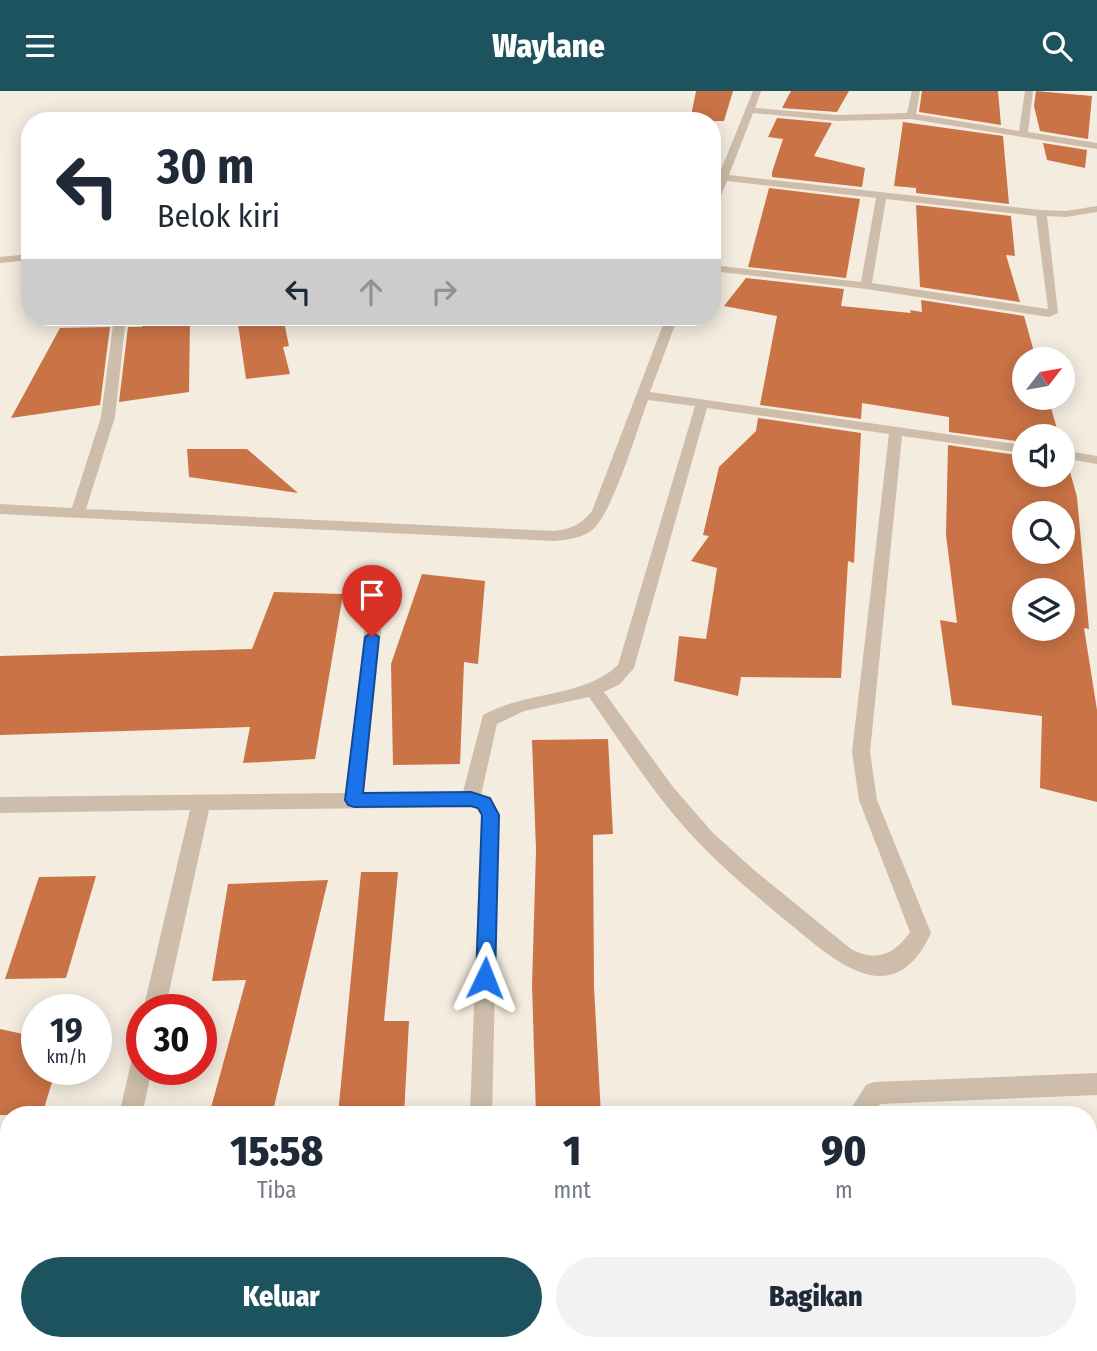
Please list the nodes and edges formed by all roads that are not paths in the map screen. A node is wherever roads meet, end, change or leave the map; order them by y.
1 (757, 91) edge
2 (916, 91) edge
3 (1029, 91) edge
4 (750, 110) junction
5 (911, 116) junction
6 (1023, 135) junction
7 (1097, 146) edge
8 (725, 178) junction
9 (721, 187) edge
10 (881, 194) junction
11 (1097, 209) edge
12 (1041, 212) junction
13 (21, 258) edge
14 (0, 260) edge
15 (721, 269) edge
16 (866, 286) junction
17 (119, 326) edge
18 (669, 326) edge
19 (642, 395) junction
20 (702, 404) junction
21 (896, 431) junction
22 (1012, 447) edge
23 (1075, 456) edge
24 (1097, 460) edge
25 (0, 509) edge
26 (78, 512) junction
27 (378, 583) dead end
28 (592, 688) junction
29 (471, 799) junction
30 (354, 800) junction
31 (201, 804) junction
32 (0, 805) edge
33 (158, 994) edge
34 (1097, 1084) edge
35 (137, 1085) edge
36 (132, 1106) edge
37 (481, 1106) edge
38 (865, 1106) edge

1 - 4 street
2 - 5 street
3 - 6 street
4 - 5 street
4 - 8 street
5 - 6 street
6 - 7 street
8 - 9 street
8 - 10 street
10 - 12 street
10 - 16 street
11 - 12 street
12 - 16 street
13 - 14 street
15 - 16 street
17 - 26 street
18 - 19 street
19 - 20 street
19 - 26 street
20 - 21 street
20 - 28 street
21 - 22 street
21 - 28 street
23 - 24 street
25 - 26 street
27 - 30 street
28 - 29 street
29 - 30 street
29 - 37 street
30 - 31 street
31 - 32 street
31 - 33 street
34 - 38 street
35 - 36 street

